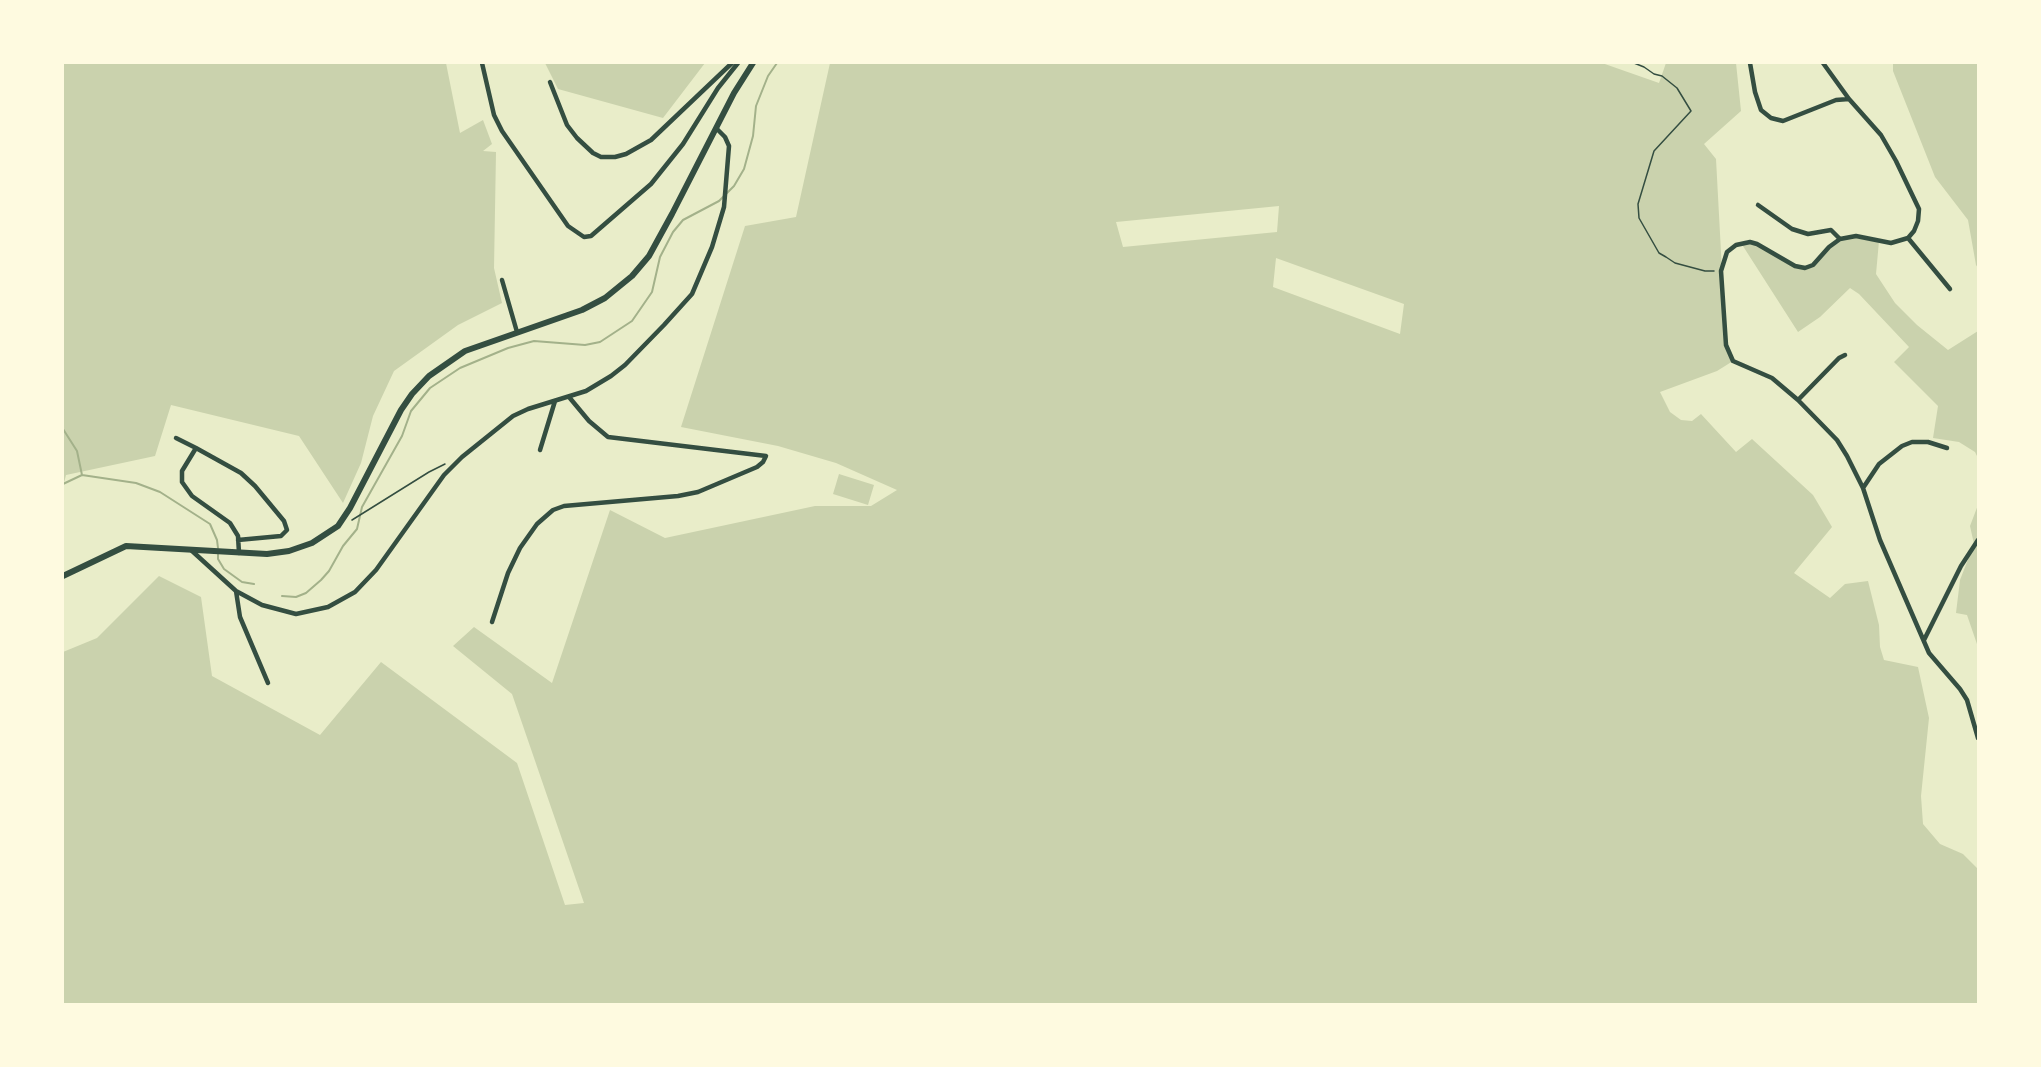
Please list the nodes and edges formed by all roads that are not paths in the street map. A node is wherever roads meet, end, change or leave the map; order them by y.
1 (482, 63) edge
2 (732, 63) edge
3 (738, 63) edge
4 (753, 63) edge
5 (1750, 63) edge
6 (1823, 63) edge
7 (550, 82) dead end
8 (1849, 99) junction
9 (716, 128) junction
10 (1758, 204) dead end
11 (1908, 238) junction
12 (1840, 239) junction
13 (502, 280) dead end
14 (1950, 289) dead end
15 (517, 332) junction
16 (1845, 355) dead end
17 (569, 397) junction
18 (1798, 400) junction
19 (555, 401) junction
20 (176, 438) dead end
21 (196, 448) junction
22 (1947, 448) dead end
23 (540, 450) dead end
24 (1863, 488) junction
25 (238, 540) junction
26 (1978, 540) edge
27 (189, 549) junction
28 (239, 553) junction
29 (63, 576) edge
30 (236, 591) junction
31 (492, 622) dead end
32 (1924, 640) junction
33 (268, 683) dead end
34 (1978, 738) edge

1 - 3 street
2 - 7 street
4 - 9 main road
5 - 8 street
6 - 8 street
8 - 11 street
9 - 15 main road
9 - 17 street
10 - 12 street
11 - 12 street
11 - 14 street
12 - 18 street
13 - 15 street
15 - 28 main road
16 - 18 street
17 - 19 street
17 - 31 street
18 - 24 street
19 - 23 street
19 - 30 street
20 - 21 street
21 - 25 street
21 - 25 street
22 - 24 street
24 - 32 street
25 - 28 street
26 - 32 street
27 - 28 main road
27 - 29 main road
27 - 30 street
30 - 33 street
32 - 34 street

